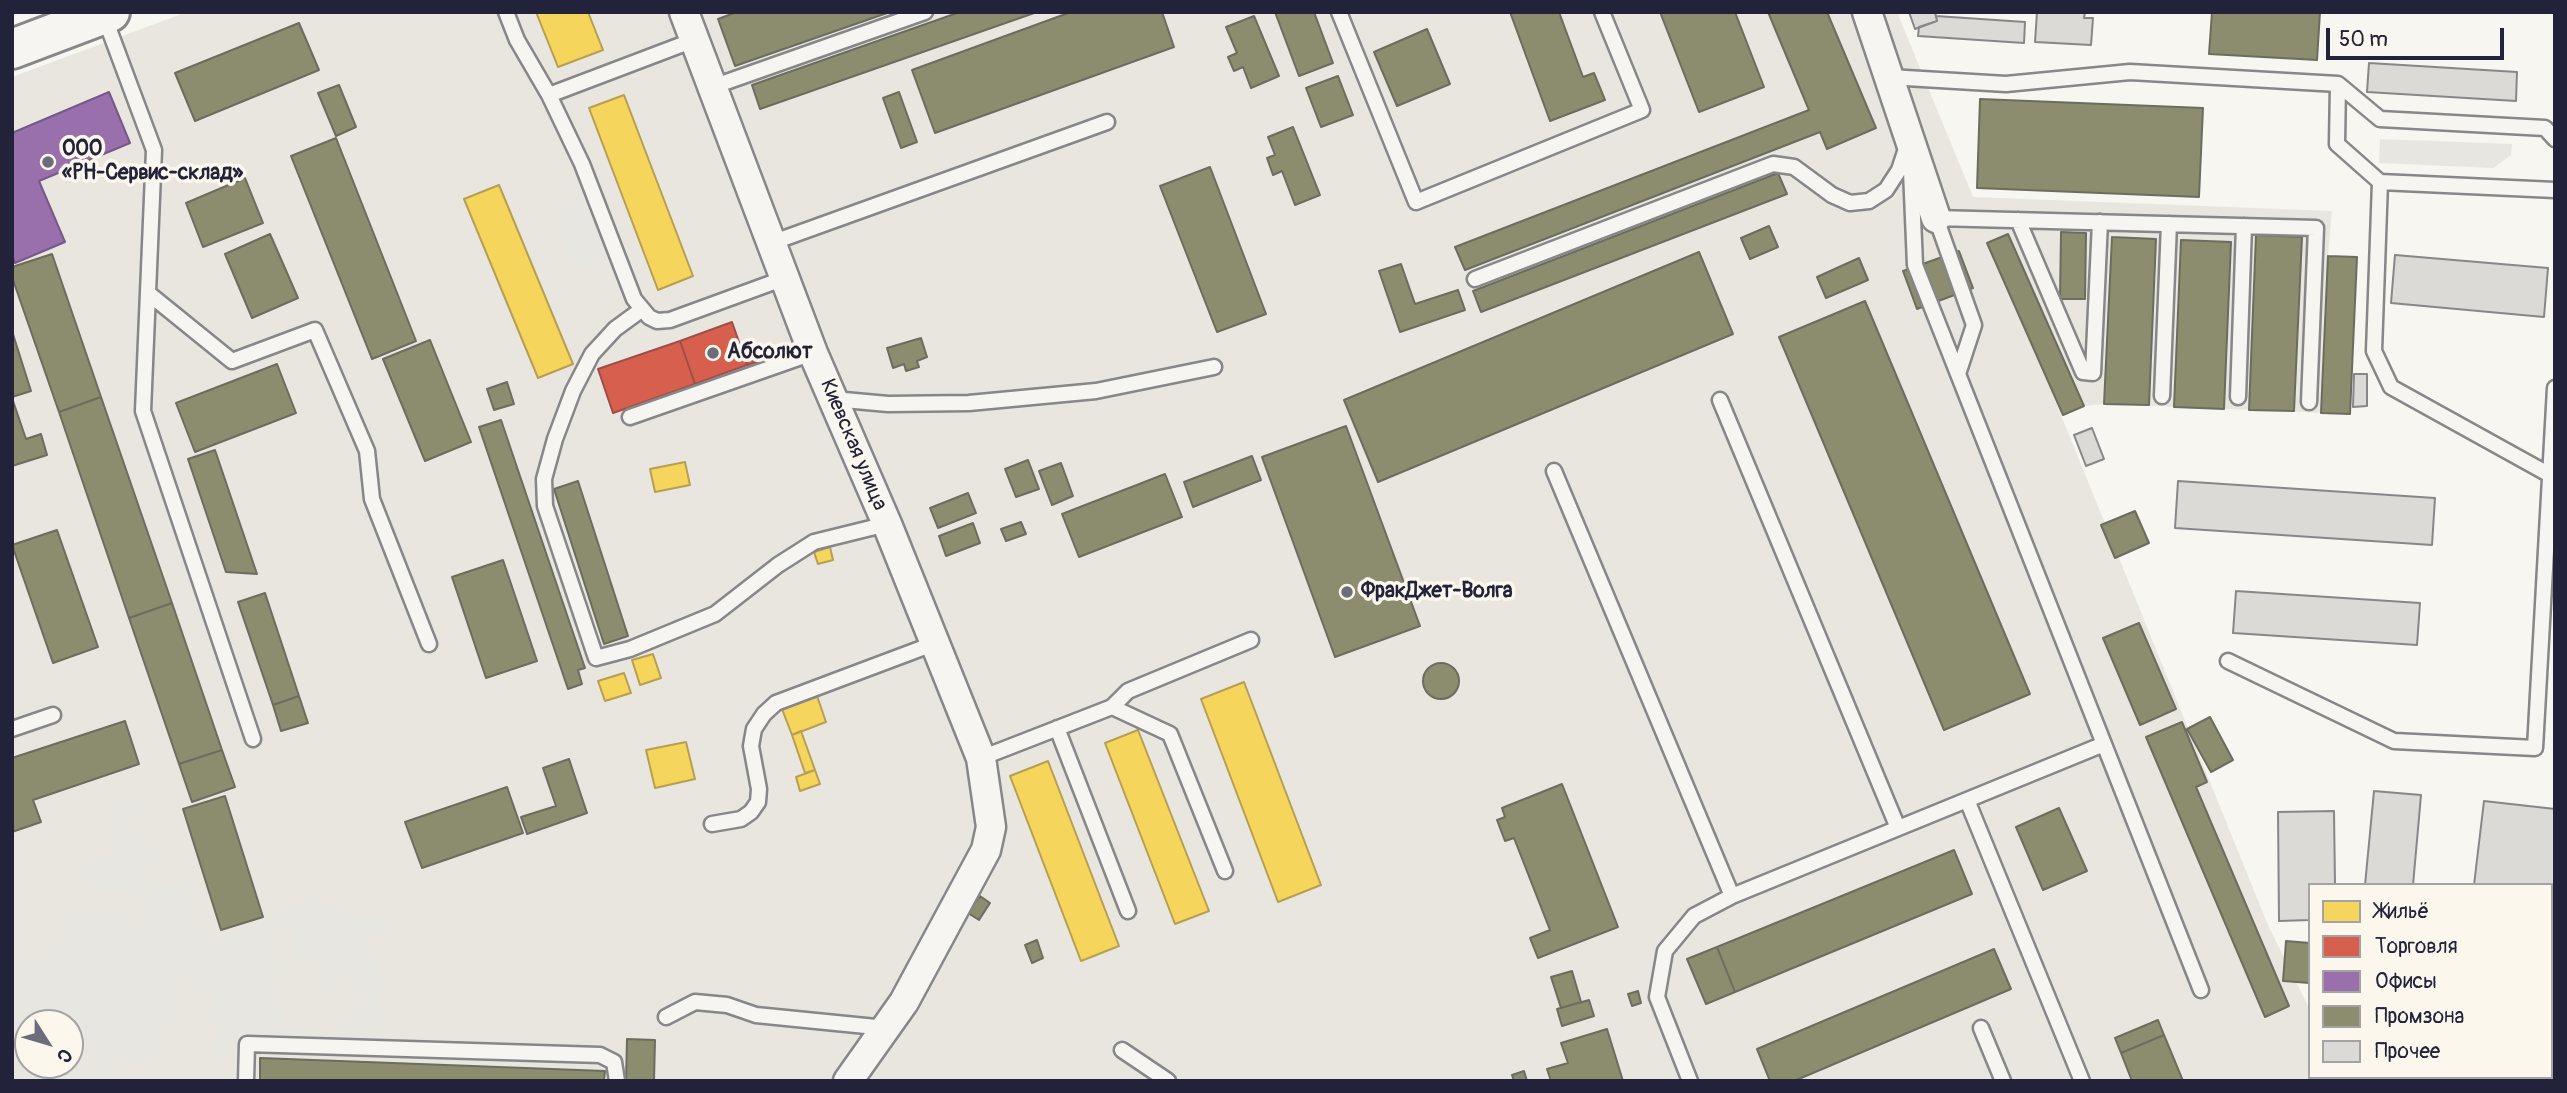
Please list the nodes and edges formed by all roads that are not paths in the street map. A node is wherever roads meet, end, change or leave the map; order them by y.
1 (506, 12) edge
2 (925, 12) edge
3 (1339, 12) edge
4 (1602, 12) edge
5 (1867, 12) edge
6 (686, 13) edge
7 (107, 14) edge
8 (694, 40) junction
9 (12, 49) edge
10 (1889, 77) junction
11 (2338, 84) junction
12 (712, 87) junction
13 (549, 95) junction
14 (1107, 122) dead end
15 (1909, 138) junction
16 (2555, 139) edge
17 (2379, 183) junction
18 (2555, 190) edge
19 (1936, 218) junction
20 (2018, 220) junction
21 (2100, 222) junction
22 (2169, 224) junction
23 (2244, 226) junction
24 (771, 243) junction
25 (785, 278) junction
26 (1475, 279) dead end
27 (148, 293) junction
28 (641, 310) junction
29 (813, 353) junction
30 (1214, 367) dead end
31 (1958, 374) junction
32 (2555, 388) edge
33 (2162, 396) dead end
34 (2238, 397) dead end
35 (833, 399) junction
36 (1720, 400) dead end
37 (2309, 402) dead end
38 (630, 417) dead end
39 (1554, 471) dead end
40 (2550, 475) junction
41 (887, 524) junction
42 (1251, 640) dead end
43 (933, 644) junction
44 (429, 645) dead end
45 (2228, 661) dead end
46 (1112, 707) junction
47 (53, 715) dead end
48 (1057, 728) junction
49 (12, 729) edge
50 (253, 739) dead end
51 (2104, 744) junction
52 (981, 758) junction
53 (1967, 800) junction
54 (712, 824) dead end
55 (1898, 828) junction
56 (1225, 871) dead end
57 (1732, 896) junction
58 (1128, 911) dead end
59 (2201, 990) dead end
60 (666, 1017) dead end
61 (886, 1028) junction
62 (1980, 1028) dead end
63 (1122, 1050) dead end
64 (246, 1081) edge
65 (617, 1081) edge
66 (848, 1081) edge
67 (1168, 1081) edge
68 (1690, 1081) edge
69 (2003, 1081) edge
70 (2082, 1081) edge

1 - 13 lane
2 - 12 lane
3 - 4 lane
5 - 10 street
6 - 8 street, Киевская улица
7 - 9 main road
7 - 27 lane
8 - 12 street, Киевская улица
8 - 13 lane
10 - 11 lane
10 - 15 street
11 - 16 lane
11 - 17 lane
12 - 24 street, Киевская улица
13 - 28 lane
14 - 24 lane
15 - 19 street
15 - 26 lane
15 - 31 lane
17 - 18 lane
17 - 40 lane
19 - 20 lane
19 - 31 lane
20 - 21 lane
20 - 21 lane
21 - 22 lane
22 - 23 lane
22 - 33 lane
23 - 34 lane
23 - 37 lane
24 - 25 street, Киевская улица
25 - 28 lane
25 - 29 street, Киевская улица
27 - 44 lane
27 - 50 lane
28 - 41 lane
29 - 35 street, Киевская улица
29 - 38 lane
30 - 35 lane
31 - 51 lane
32 - 40 lane
35 - 41 street, Киевская улица
36 - 55 lane
39 - 57 lane
40 - 45 lane
41 - 43 street, Киевская улица
42 - 46 lane
43 - 52 street, Киевская улица
43 - 54 lane
46 - 48 lane
46 - 56 lane
47 - 49 lane
48 - 52 lane
48 - 58 lane
51 - 53 lane
51 - 59 lane
52 - 61 street, Киевская улица
53 - 55 lane
53 - 70 lane
55 - 57 lane
57 - 68 lane
60 - 61 lane
61 - 66 street, Киевская улица
62 - 69 lane
63 - 67 lane
64 - 65 lane

